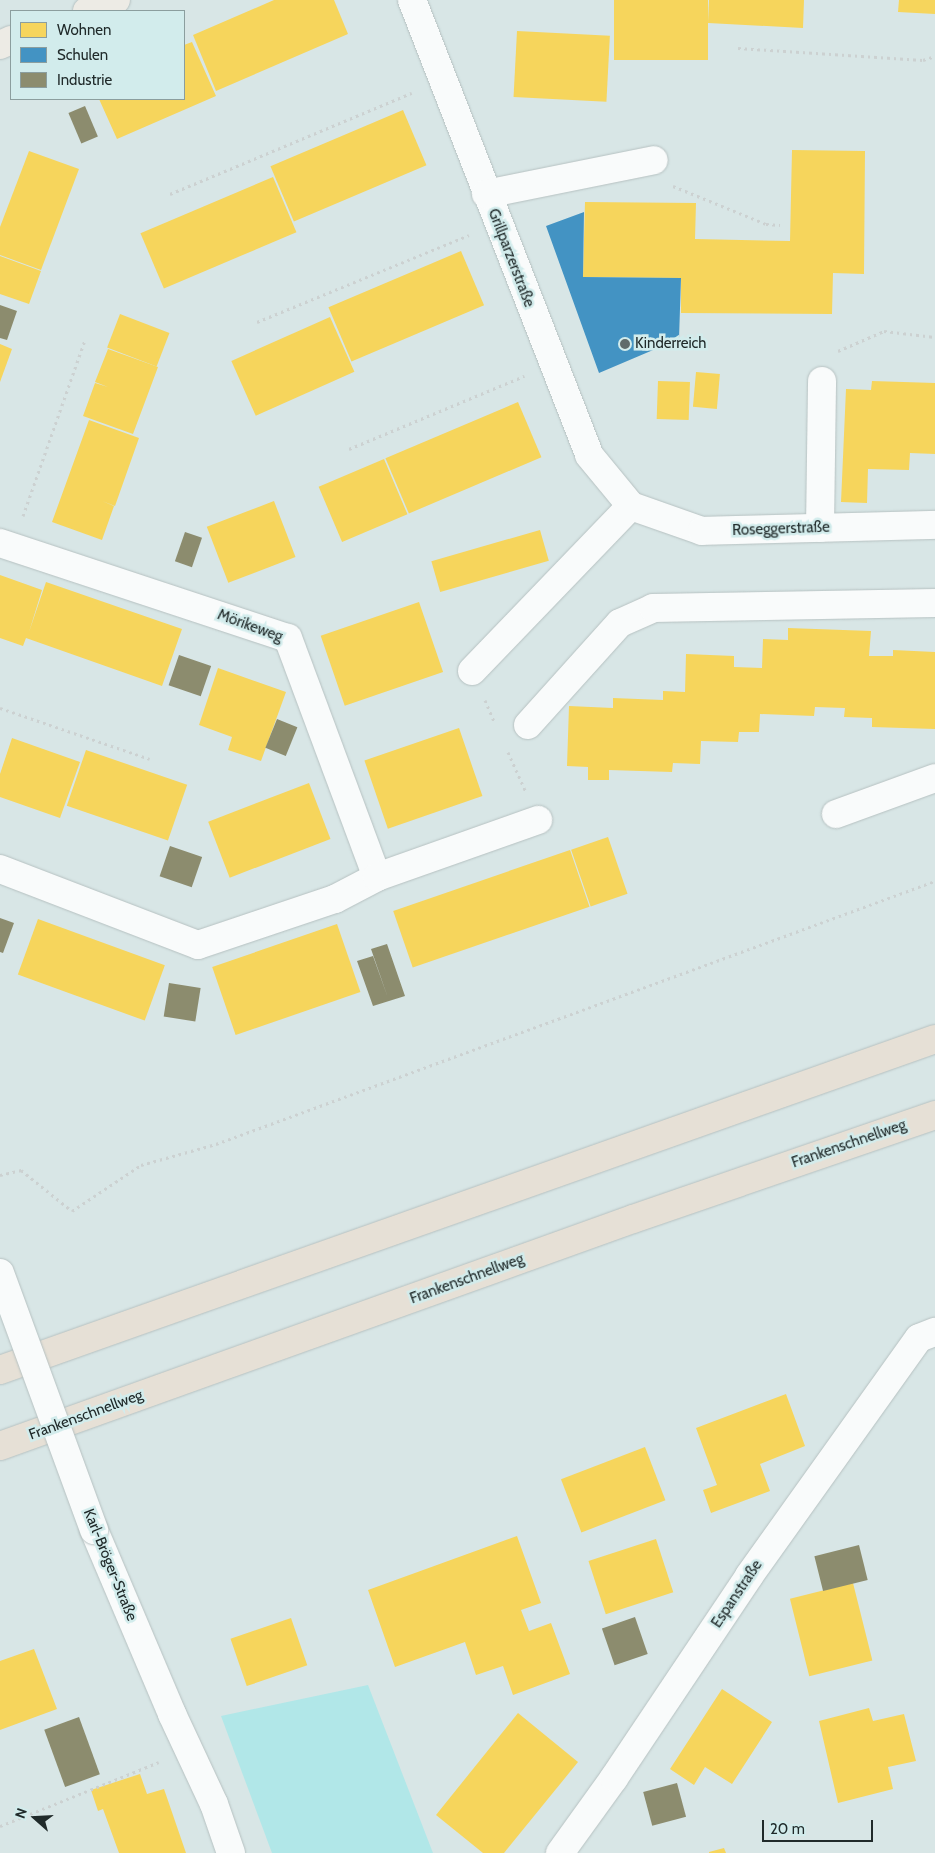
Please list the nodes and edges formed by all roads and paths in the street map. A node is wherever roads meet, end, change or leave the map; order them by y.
1 (116, 0) edge
2 (419, 2) edge
3 (90, 10) edge
4 (738, 48) dead end
5 (935, 56) edge
6 (442, 80) junction
7 (654, 160) joint
8 (170, 194) dead end
9 (486, 194) junction
10 (497, 223) junction
11 (780, 225) dead end
12 (257, 322) dead end
13 (935, 336) edge
14 (85, 340) dead end
15 (552, 364) junction
16 (822, 380) joint
17 (349, 449) dead end
18 (630, 506) junction
19 (935, 525) edge
20 (820, 528) junction
21 (6, 545) edge
22 (935, 603) edge
23 (472, 671) dead end
24 (0, 708) edge
25 (528, 725) dead end
26 (150, 759) dead end
27 (935, 778) edge
28 (836, 814) dead end
29 (538, 820) dead end
30 (0, 869) edge
31 (377, 877) junction
32 (935, 881) edge
33 (935, 1039) edge
34 (935, 1115) edge
35 (0, 1175) edge
36 (0, 1273) edge
37 (927, 1335) edge
38 (0, 1370) edge
39 (0, 1446) edge
40 (190, 1750) junction
41 (0, 1826) edge
42 (571, 1847) edge
43 (231, 1853) edge

1 - 3 main road
2 - 6 street, Grillparzerstraße
4 - 5 path
6 - 8 path
6 - 9 street, Grillparzerstraße
7 - 9 street
7 - 11 path
9 - 10 street, Grillparzerstraße
10 - 12 path
10 - 15 street, Grillparzerstraße
13 - 16 path
14 - 21 path
15 - 17 path
15 - 18 street, Grillparzerstraße
16 - 20 street
18 - 20 street, Roseggerstraße
18 - 23 street
19 - 20 street, Roseggerstraße
21 - 31 street, Mörikeweg
22 - 25 street
24 - 26 path
27 - 28 street
29 - 31 street
30 - 31 street
32 - 35 path
33 - 38 highway
34 - 39 highway, Frankenschnellweg
36 - 40 street, Karl-Bröger-Straße, bridge
37 - 42 street, Espanstraße
40 - 41 path
40 - 43 street, Karl-Bröger-Straße

